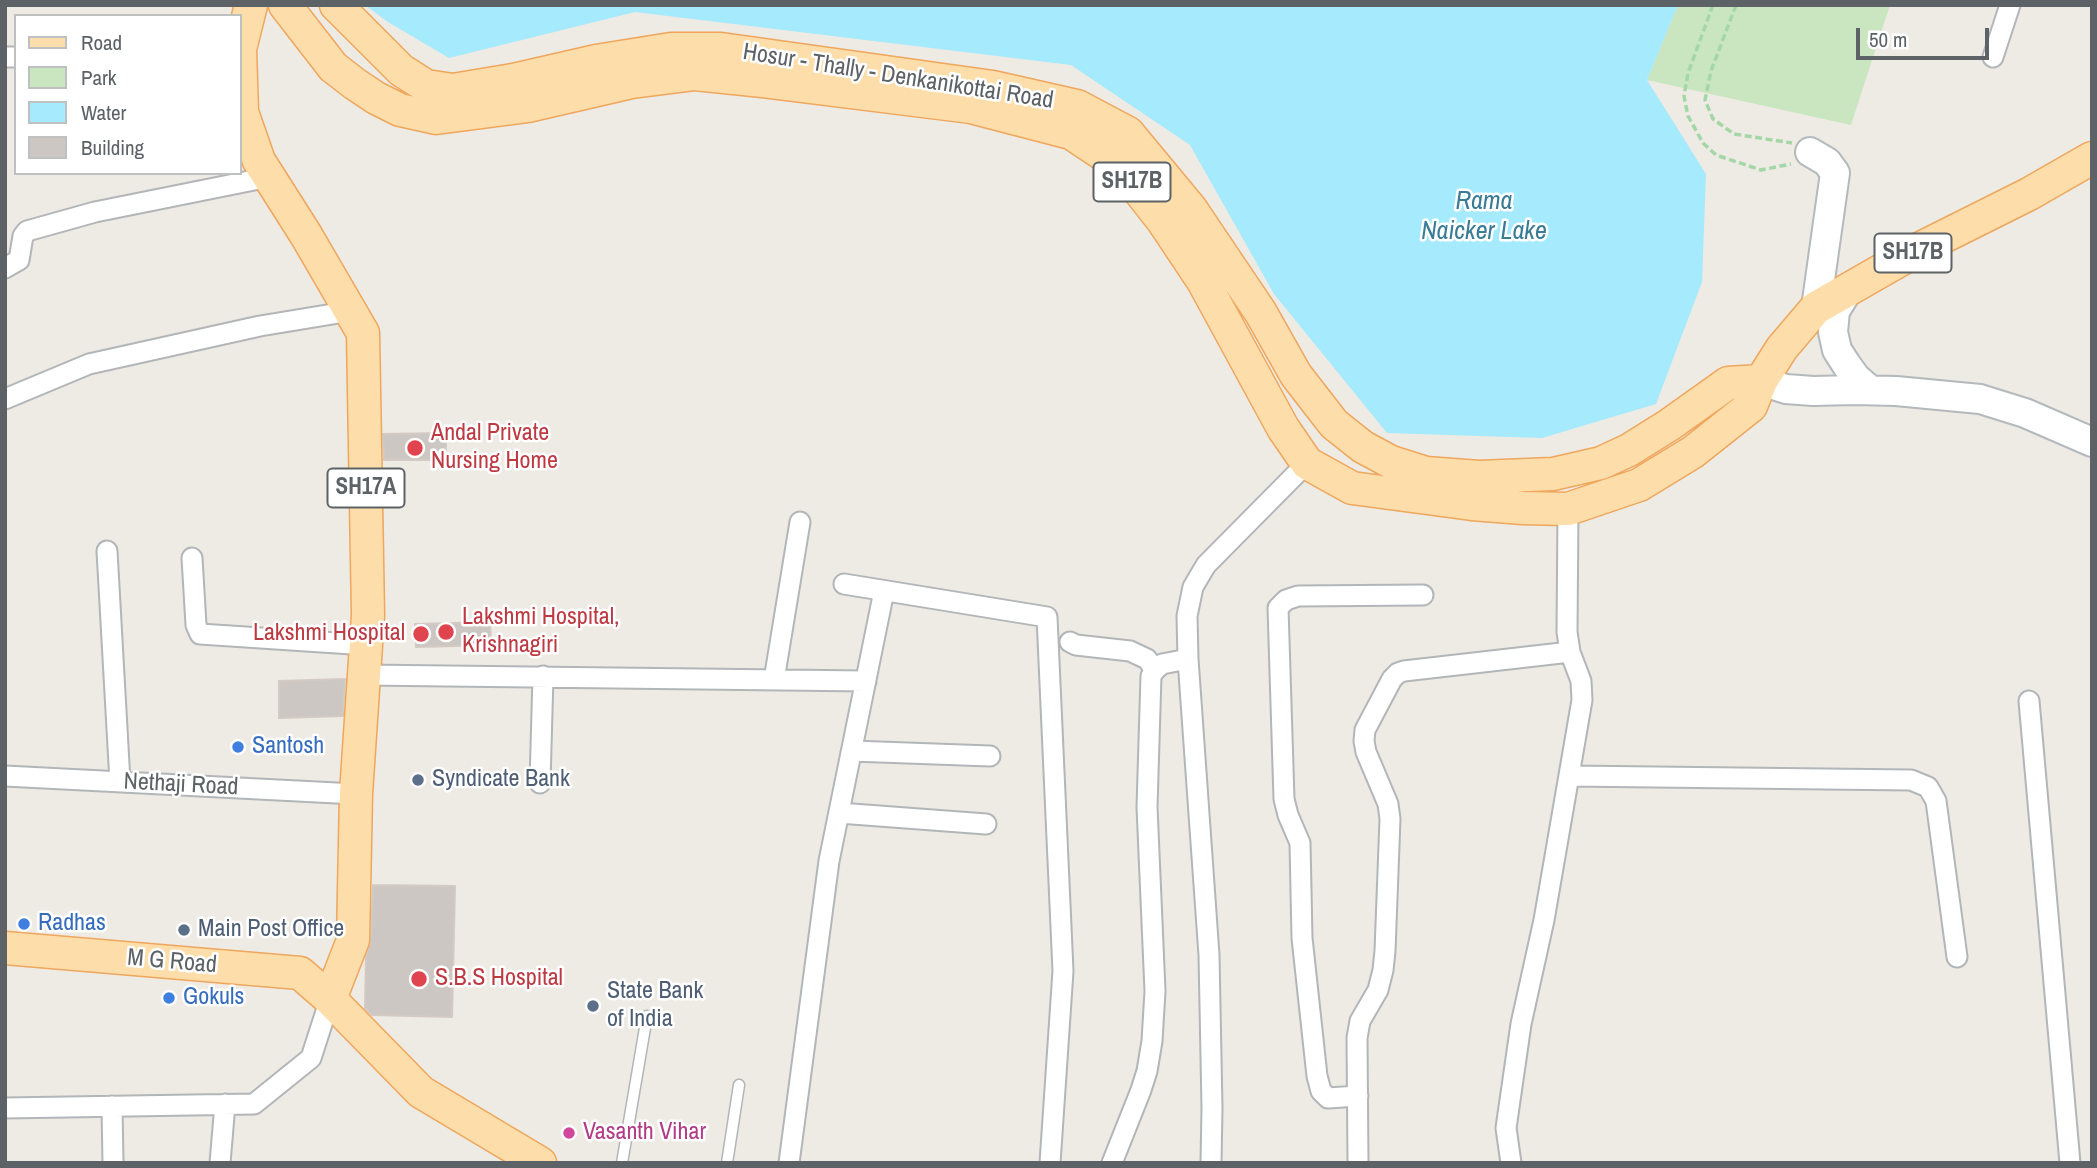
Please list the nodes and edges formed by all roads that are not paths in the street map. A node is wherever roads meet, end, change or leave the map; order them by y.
1 (251, 5) edge
2 (336, 5) edge
3 (2010, 5) edge
4 (289, 9) edge
5 (242, 41) edge
6 (1993, 57) dead end
7 (242, 112) edge
8 (1810, 152) road end
9 (2092, 158) edge
10 (269, 177) junction
11 (5, 268) edge
12 (1848, 290) junction
13 (1816, 308) junction
14 (351, 311) junction
15 (1761, 381) junction
16 (1870, 390) junction
17 (5, 400) edge
18 (2092, 442) edge
19 (1307, 463) junction
20 (1569, 509) junction
21 (800, 522) dead end
22 (107, 551) dead end
23 (192, 558) dead end
24 (844, 584) dead end
25 (884, 591) junction
26 (1423, 596) dead end
27 (1070, 642) dead end
28 (1570, 652) junction
29 (1188, 659) junction
30 (366, 660) junction
31 (1155, 670) junction
32 (543, 676) junction
33 (774, 680) junction
34 (866, 681) junction
35 (2029, 701) dead end
36 (852, 751) junction
37 (990, 756) dead end
38 (5, 776) edge
39 (1569, 776) junction
40 (120, 782) junction
41 (540, 783) dead end
42 (356, 794) junction
43 (839, 813) junction
44 (986, 824) dead end
45 (5, 948) edge
46 (1956, 957) dead end
47 (330, 999) junction
48 (646, 1016) dead end
49 (739, 1085) dead end
50 (1358, 1097) junction
51 (225, 1104) junction
52 (112, 1107) junction
53 (5, 1108) edge
54 (113, 1163) edge
55 (220, 1163) edge
56 (540, 1163) edge
57 (622, 1163) edge
58 (727, 1163) edge
59 (789, 1163) edge
60 (1050, 1163) edge
61 (1112, 1163) edge
62 (1211, 1163) edge
63 (1358, 1163) edge
64 (1511, 1163) edge
65 (2070, 1163) edge

1 - 5 main road, SH17A
2 - 15 main road, Hosur - Thally - Denkanikottai Road / SH17B
3 - 6 street
4 - 19 main road, Hosur - Thally - Denkanikottai Road / SH17B
7 - 10 main road, SH17A
8 - 13 street
9 - 12 main road, Hosur - Thally - Denkanikottai Road / SH17B
10 - 11 street
10 - 14 main road, SH17A
12 - 13 main road, Hosur - Thally - Denkanikottai Road / SH17B
12 - 16 street
13 - 15 main road, Hosur - Thally - Denkanikottai Road / SH17B
14 - 17 street
14 - 30 main road, SH17A
15 - 16 street
15 - 20 main road, Hosur - Thally - Denkanikottai Road / SH17B
16 - 18 street
19 - 20 main road, Hosur - Thally - Denkanikottai Road / SH17B
19 - 29 street
20 - 28 street
21 - 33 street
22 - 40 street
23 - 30 street
24 - 25 street
25 - 34 street
25 - 60 street
26 - 50 street
27 - 31 street
28 - 39 street
28 - 50 street
29 - 31 street
29 - 62 street
30 - 32 street
30 - 42 main road, SH17A
31 - 61 street
32 - 33 street
32 - 41 street
33 - 34 street
34 - 36 street
35 - 65 street
36 - 37 street
36 - 43 street
38 - 40 street, Nethaji Road
39 - 46 street
39 - 64 street
40 - 42 street, Nethaji Road
42 - 47 main road, SH17A
43 - 44 street
43 - 59 street
45 - 47 main road, M G Road
47 - 51 street
47 - 56 main road, M G Road
48 - 57 lane
49 - 58 lane
50 - 63 street
51 - 52 street
51 - 55 street
52 - 53 street
52 - 54 street

